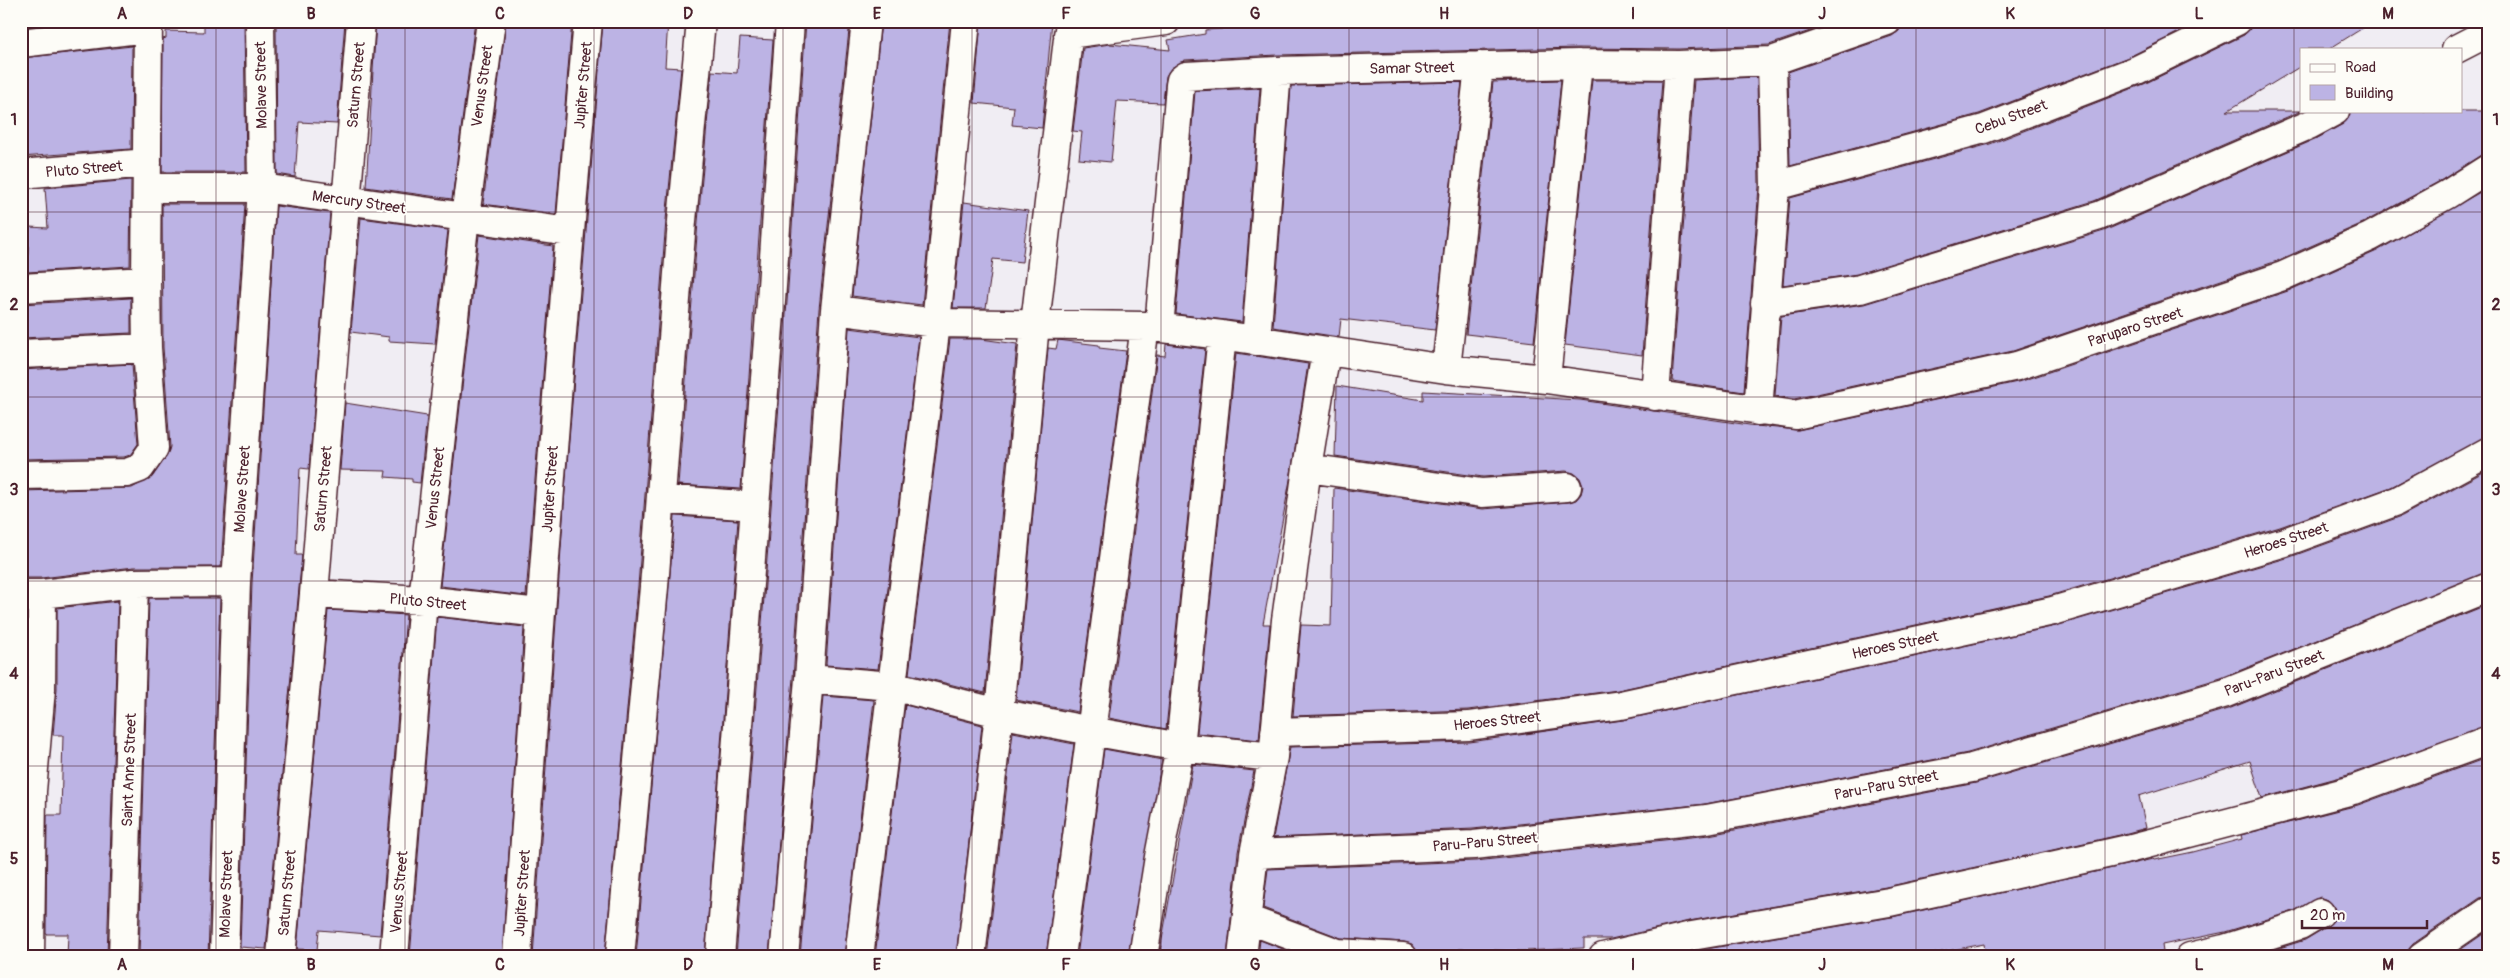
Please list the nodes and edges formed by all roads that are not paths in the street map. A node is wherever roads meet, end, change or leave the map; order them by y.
1 (260, 21) edge
2 (361, 21) edge
3 (491, 21) edge
4 (588, 21) edge
5 (700, 21) edge
6 (790, 21) edge
7 (866, 21) edge
8 (966, 21) edge
9 (1166, 21) edge
10 (1887, 21) edge
11 (2237, 21) edge
12 (147, 25) edge
13 (1069, 27) edge
14 (2489, 32) edge
15 (21, 43) edge
16 (2458, 48) edge
17 (1772, 61) junction
18 (1578, 64) junction
19 (1679, 65) junction
20 (1479, 66) junction
21 (1277, 71) junction
22 (2334, 112) edge
23 (2489, 168) edge
24 (21, 174) edge
25 (147, 175) junction
26 (1775, 186) junction
27 (262, 188) junction
28 (346, 201) junction
29 (465, 217) junction
30 (569, 232) junction
31 (146, 281) junction
32 (21, 288) edge
33 (1765, 303) junction
34 (835, 310) junction
35 (936, 323) junction
36 (1035, 324) junction
37 (1152, 327) junction
38 (1222, 335) junction
39 (1256, 341) junction
40 (147, 348) junction
41 (1326, 351) junction
42 (21, 354) edge
43 (1446, 369) junction
44 (1546, 379) junction
45 (1654, 396) junction
46 (1758, 411) junction
47 (2489, 451) edge
48 (1306, 468) junction
49 (21, 475) edge
50 (1568, 487) dead end
51 (661, 499) junction
52 (755, 506) junction
53 (236, 582) junction
54 (134, 583) junction
55 (2489, 587) edge
56 (31, 594) edge
57 (314, 594) junction
58 (423, 600) junction
59 (540, 613) junction
60 (809, 679) junction
61 (892, 686) junction
62 (31, 689) edge
63 (999, 713) junction
64 (1091, 731) junction
65 (2489, 740) edge
66 (1274, 744) junction
67 (1180, 747) junction
68 (1254, 854) junction
69 (2489, 911) edge
70 (2320, 913) dead end
71 (1247, 919) junction
72 (25, 923) edge
73 (30, 957) edge
74 (123, 957) edge
75 (224, 957) edge
76 (281, 957) edge
77 (394, 957) edge
78 (518, 957) edge
79 (620, 957) edge
80 (720, 957) edge
81 (784, 957) edge
82 (859, 957) edge
83 (971, 957) edge
84 (1061, 957) edge
85 (1143, 957) edge
86 (1242, 957) edge
87 (1403, 957) edge
88 (1604, 957) edge
89 (2190, 957) edge
90 (2422, 957) edge

1 - 27 street, Molave Street
2 - 28 street, Saturn Street
3 - 29 street, Venus Street
4 - 30 street, Jupiter Street
5 - 51 street
6 - 52 street
7 - 34 street
8 - 35 street
9 - 13 street
10 - 17 street, Samar Street
11 - 26 street, Cebu Street
12 - 15 street
12 - 25 street
13 - 36 street
14 - 16 street
17 - 19 street, Samar Street
17 - 26 street
18 - 19 street, Samar Street
18 - 20 street, Samar Street
18 - 44 street
19 - 45 street
20 - 21 street, Samar Street
20 - 43 street
21 - 37 street, Samar Street
21 - 39 street
22 - 33 street
23 - 46 street, Paruparo Street
24 - 25 street, Pluto Street
25 - 27 street, Mercury Street
25 - 31 street
26 - 33 street
27 - 28 street, Mercury Street
27 - 53 street, Molave Street
28 - 29 street, Mercury Street
28 - 57 street, Saturn Street
29 - 30 street, Mercury Street
29 - 58 street, Venus Street
30 - 59 street, Jupiter Street
31 - 32 street
31 - 40 street
33 - 46 street
34 - 35 street, Paruparo Street
34 - 60 street
35 - 36 street, Paruparo Street
35 - 61 street
36 - 37 street, Paruparo Street
36 - 63 street
37 - 38 street, Paruparo Street
37 - 64 street
38 - 39 street, Paruparo Street
38 - 67 street
39 - 41 street, Paruparo Street
40 - 42 street
40 - 49 street
41 - 43 street, Paruparo Street
41 - 48 street
43 - 44 street, Paruparo Street
44 - 45 street, Paruparo Street
45 - 46 street, Paruparo Street
47 - 66 street, Heroes Street
48 - 50 street
48 - 66 street
51 - 52 street
51 - 79 street
52 - 80 street
53 - 54 street
53 - 75 street, Molave Street
54 - 56 street
54 - 74 street, Saint Anne Street
55 - 68 street, Paru-Paru Street
56 - 62 street
57 - 58 street, Pluto Street
57 - 76 street, Saturn Street
58 - 59 street, Pluto Street
58 - 77 street, Venus Street
59 - 78 street, Jupiter Street
60 - 61 street, Heroes Street
60 - 81 street
61 - 63 street, Heroes Street
61 - 82 street
62 - 72 street
63 - 64 street, Heroes Street
63 - 83 street
64 - 67 street, Heroes Street
64 - 84 street
65 - 88 street
66 - 67 street, Heroes Street
66 - 68 street
67 - 85 street
68 - 71 street
69 - 90 street
70 - 89 street
71 - 86 street
71 - 87 street
72 - 73 street

